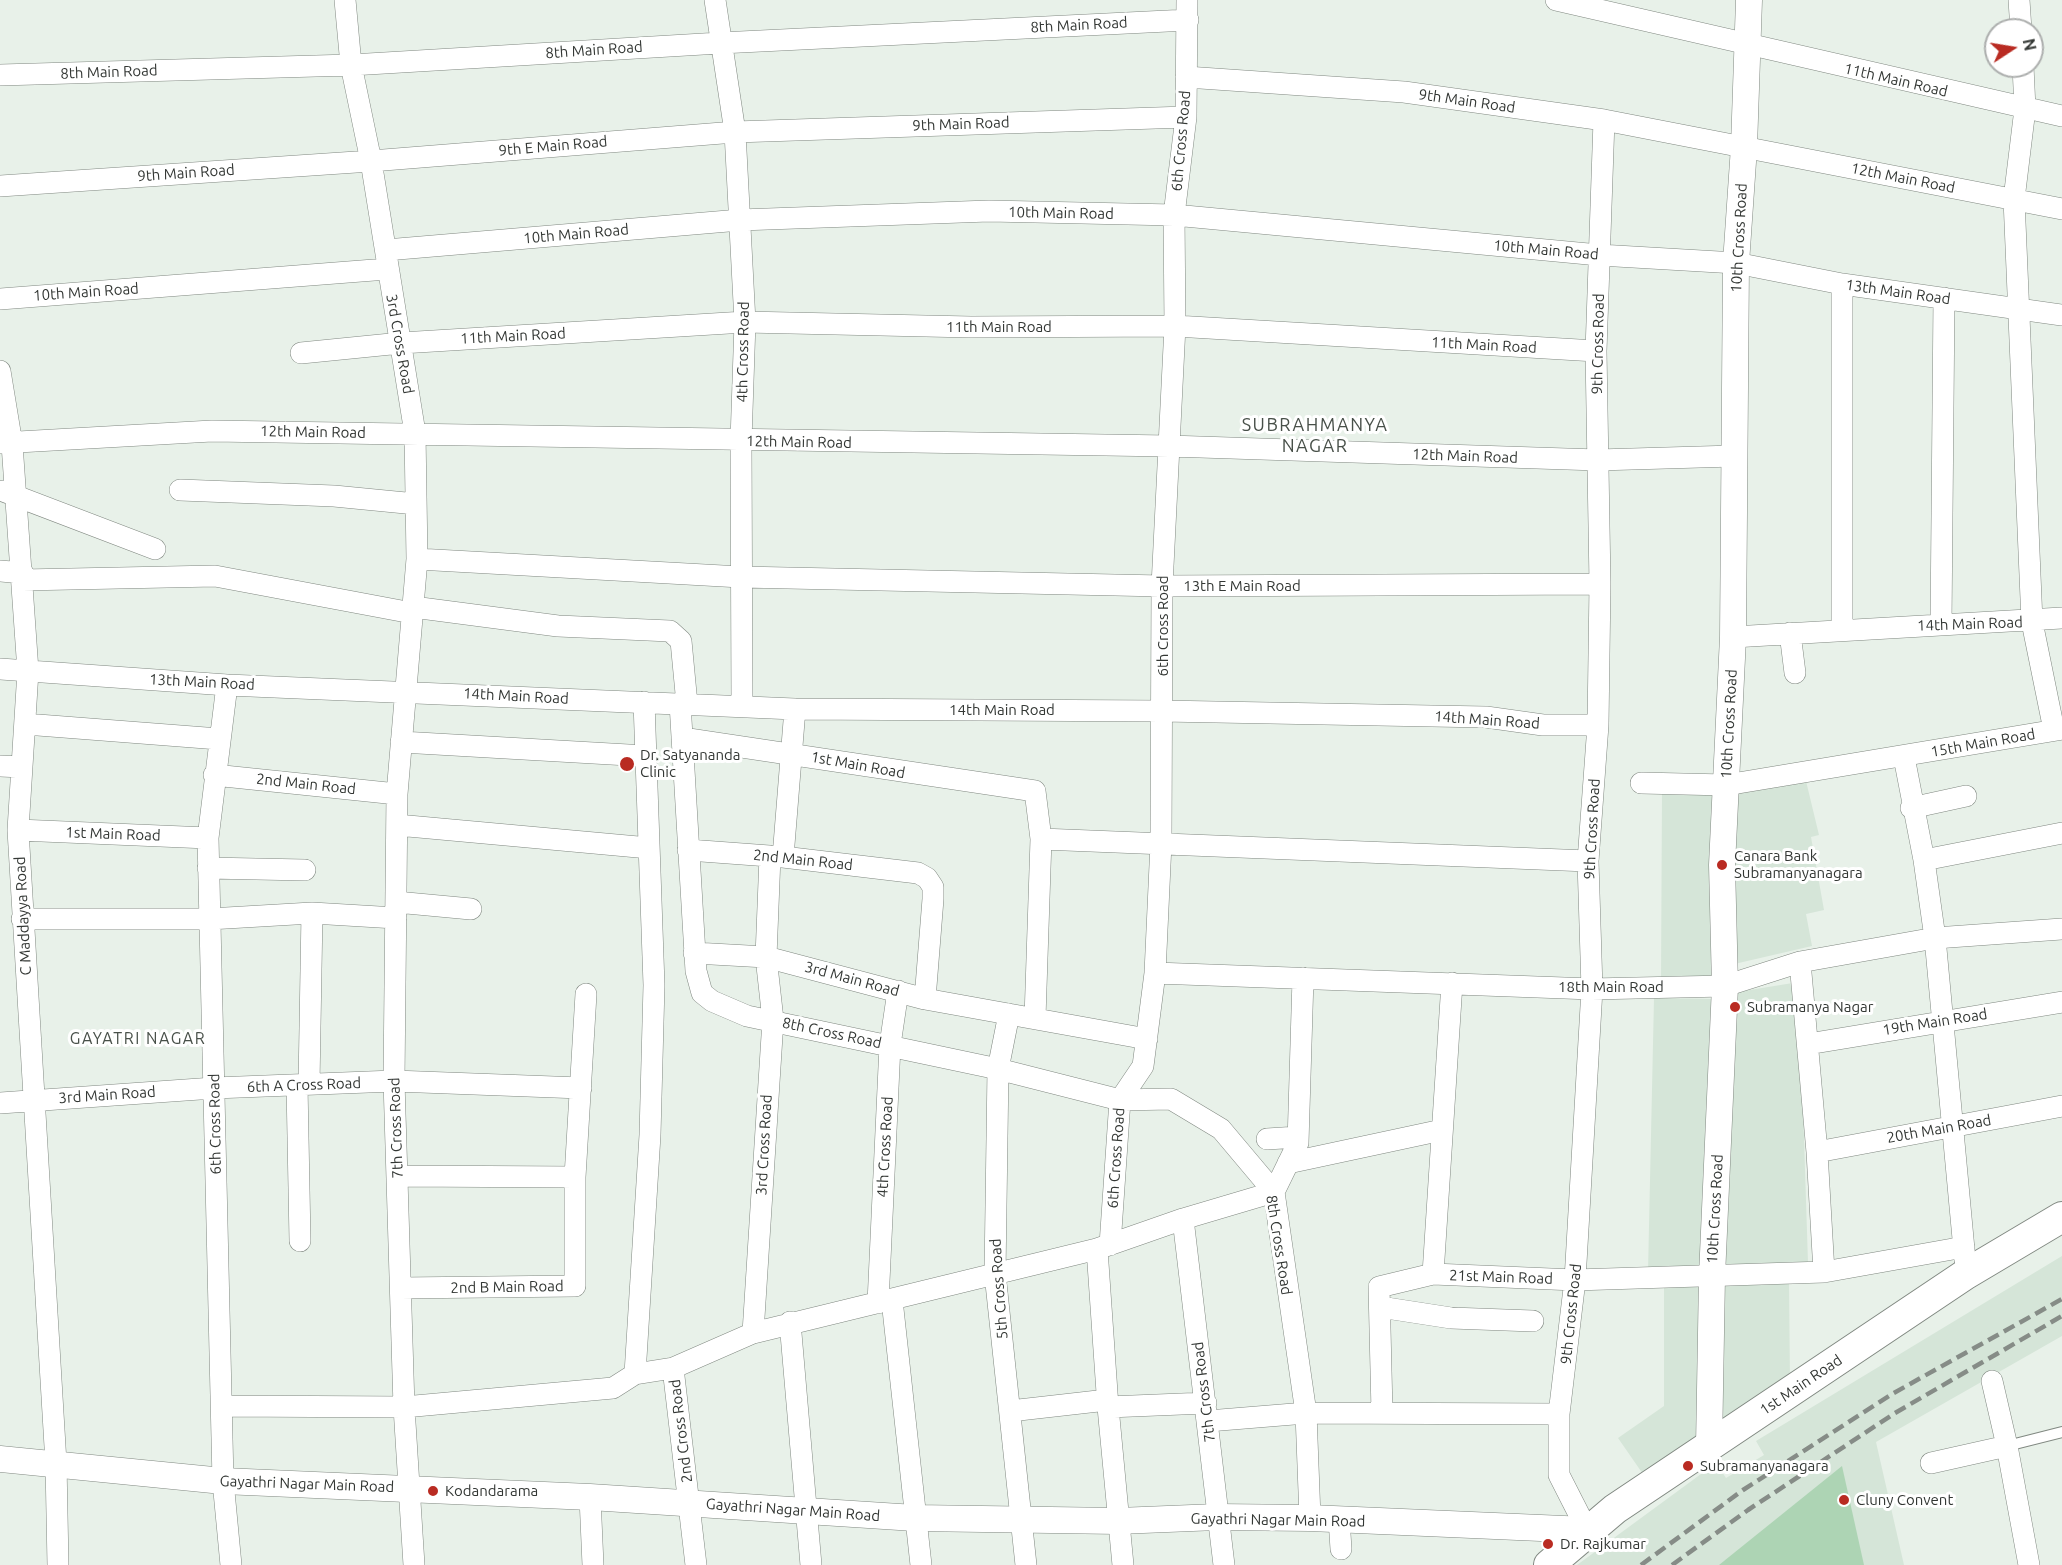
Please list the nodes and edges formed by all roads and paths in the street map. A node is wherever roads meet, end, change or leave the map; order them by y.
1 (345, 0) edge
2 (715, 0) edge
3 (1556, 0) edge
4 (1749, 0) edge
5 (2019, 0) edge
6 (1187, 10) edge
7 (2020, 18) edge
8 (720, 43) junction
9 (1748, 46) junction
10 (351, 65) junction
11 (0, 75) edge
12 (1186, 77) junction
13 (2024, 78) edge
14 (2025, 109) junction
15 (2062, 116) edge
16 (1186, 117) junction
17 (1604, 120) junction
18 (735, 132) junction
19 (1744, 147) junction
20 (371, 161) junction
21 (0, 186) edge
22 (2014, 199) junction
23 (2062, 208) edge
24 (1174, 215) junction
25 (740, 220) junction
26 (1599, 255) junction
27 (387, 259) junction
28 (1736, 263) junction
29 (1842, 284) junction
30 (1944, 298) junction
31 (0, 299) edge
32 (2017, 308) junction
33 (2062, 315) edge
34 (745, 322) junction
35 (1175, 326) junction
36 (401, 343) junction
37 (1596, 351) junction
38 (301, 353) dead end
39 (0, 371) edge
40 (415, 433) junction
41 (741, 441) junction
42 (6, 443) edge
43 (1169, 446) junction
44 (1734, 456) junction
45 (1598, 460) junction
46 (180, 490) dead end
47 (7, 493) edge
48 (416, 504) junction
49 (155, 549) dead end
50 (417, 559) junction
51 (0, 571) edge
52 (23, 577) junction
53 (741, 577) junction
54 (1600, 584) junction
55 (1162, 586) junction
56 (413, 610) junction
57 (2062, 618) edge
58 (2032, 621) junction
59 (1941, 625) junction
60 (1842, 629) junction
61 (1790, 633) junction
62 (1733, 637) junction
63 (0, 669) edge
64 (27, 671) junction
65 (1795, 673) dead end
66 (226, 685) junction
67 (405, 691) junction
68 (644, 702) junction
69 (684, 703) junction
70 (742, 705) junction
71 (795, 709) junction
72 (1162, 711) junction
73 (25, 724) junction
74 (1598, 725) junction
75 (2058, 729) edge
76 (682, 738) junction
77 (219, 740) junction
78 (401, 742) junction
79 (792, 754) junction
80 (646, 756) junction
81 (1904, 757) junction
82 (0, 766) edge
83 (22, 767) junction
84 (214, 775) junction
85 (1641, 783) dead end
86 (1726, 785) junction
87 (398, 794) junction
88 (1966, 796) dead end
89 (1911, 808) junction
90 (397, 825) junction
91 (18, 830) junction
92 (2062, 833) edge
93 (208, 838) junction
94 (1041, 839) junction
95 (1161, 843) junction
96 (649, 848) junction
97 (688, 850) junction
98 (777, 856) junction
99 (1924, 860) junction
100 (1588, 861) junction
101 (208, 868) junction
102 (305, 870) dead end
103 (471, 909) dead end
104 (396, 910) junction
105 (312, 913) junction
106 (22, 919) junction
107 (209, 919) junction
108 (2062, 929) edge
109 (1935, 938) junction
110 (694, 952) junction
111 (766, 957) junction
112 (1800, 962) junction
113 (1155, 973) junction
114 (1304, 978) junction
115 (1452, 983) junction
116 (1725, 986) junction
117 (1592, 989) junction
118 (898, 991) junction
119 (586, 994) dead end
120 (925, 999) junction
121 (2062, 1002) edge
122 (1009, 1014) junction
123 (1035, 1018) junction
124 (773, 1020) junction
125 (1942, 1021) junction
126 (1147, 1039) junction
127 (1808, 1044) junction
128 (890, 1045) junction
129 (998, 1069) junction
130 (393, 1081) junction
131 (303, 1085) junction
132 (214, 1088) junction
133 (581, 1088) junction
134 (34, 1100) junction
135 (1120, 1100) junction
136 (0, 1103) edge
137 (2062, 1106) edge
138 (1953, 1126) junction
139 (1442, 1130) junction
140 (1298, 1137) junction
141 (1268, 1139) dead end
142 (1817, 1152) junction
143 (1288, 1163) junction
144 (398, 1176) junction
145 (575, 1178) junction
146 (1274, 1192) junction
147 (2062, 1217) edge
148 (1183, 1219) junction
149 (300, 1241) dead end
150 (1104, 1247) junction
151 (1965, 1260) junction
152 (1824, 1272) junction
153 (995, 1274) junction
154 (1433, 1274) junction
155 (1712, 1276) junction
156 (1575, 1280) junction
157 (401, 1288) junction
158 (885, 1301) junction
159 (1380, 1307) junction
160 (1533, 1321) dead end
161 (790, 1322) junction
162 (753, 1333) junction
163 (674, 1368) junction
164 (635, 1374) junction
165 (1992, 1381) dead end
166 (1107, 1404) junction
167 (222, 1406) junction
168 (404, 1407) junction
169 (1010, 1411) junction
170 (1207, 1412) junction
171 (1382, 1412) junction
172 (1306, 1413) junction
173 (1559, 1414) junction
174 (2062, 1432) edge
175 (2006, 1439) junction
176 (1708, 1447) junction
177 (0, 1459) edge
178 (56, 1463) junction
179 (1931, 1463) dead end
180 (223, 1481) junction
181 (410, 1488) junction
182 (590, 1497) junction
183 (689, 1502) junction
184 (806, 1513) junction
185 (1217, 1517) junction
186 (915, 1518) junction
187 (1310, 1518) junction
188 (1339, 1519) junction
189 (1021, 1520) junction
190 (1118, 1521) junction
191 (1587, 1530) junction
192 (1341, 1549) dead end
193 (58, 1565) edge
194 (231, 1565) edge
195 (414, 1565) edge
196 (593, 1565) edge
197 (696, 1565) edge
198 (811, 1565) edge
199 (921, 1565) edge
200 (1026, 1565) edge
201 (1122, 1565) edge
202 (1224, 1565) edge
203 (1549, 1565) edge
204 (2029, 1565) edge

1 - 10 street, 3rd Cross Road
2 - 8 street, 4th Cross Road
3 - 9 street, 11th Main Road
4 - 9 street, 10th Cross Road
5 - 7 street
6 - 8 street, 8th Main Road
6 - 12 street, 6th Cross Road
8 - 10 street, 8th Main Road
8 - 18 street, 4th Cross Road
9 - 14 street, 11th Main Road
9 - 19 street, 10th Cross Road
10 - 11 street, 8th Main Road
10 - 20 street, 3rd Cross Road
12 - 16 street, 6th Cross Road
12 - 17 street, 9th Main Road
13 - 14 street
14 - 15 street, 11th Main Road
14 - 22 street
16 - 18 street, 9th Main Road
16 - 24 street, 6th Cross Road
17 - 19 street, 9th Main Road
17 - 26 street, 9th Cross Road
18 - 20 street, 9th E Main Road
18 - 25 street, 4th Cross Road
19 - 22 street, 12th Main Road
19 - 28 street, 10th Cross Road
20 - 21 street, 9th Main Road
20 - 27 street, 3rd Cross Road
22 - 23 street, 12th Main Road
22 - 32 street
24 - 25 street, 10th Main Road
24 - 26 street, 10th Main Road
24 - 35 street, 6th Cross Road
25 - 27 street, 10th Main Road
25 - 34 street, 4th Cross Road
26 - 28 street, 10th Main Road
26 - 37 street, 9th Cross Road
27 - 31 street, 10th Main Road
27 - 36 street, 3rd Cross Road
28 - 29 street, 13th Main Road
28 - 44 street, 10th Cross Road
29 - 30 street, 13th Main Road
29 - 60 street
30 - 32 street, 13th Main Road
30 - 59 street
32 - 33 street, 13th Main Road
32 - 58 street
34 - 35 street, 11th Main Road
34 - 36 street, 11th Main Road
34 - 41 street, 4th Cross Road
35 - 37 street, 11th Main Road
35 - 43 street, 6th Cross Road
36 - 38 street, 11th Main Road
36 - 40 street, 3rd Cross Road
37 - 45 street, 9th Cross Road
39 - 42 street, C Maddayya Road
40 - 41 street, 12th Main Road
40 - 42 street, 12th Main Road
40 - 48 street, 3rd Cross Road
41 - 43 street, 12th Main Road
41 - 53 street, 4th Cross Road
42 - 47 street, C Maddayya Road
43 - 45 street, 12th Main Road
43 - 55 street, 6th Cross Road
44 - 45 street, 12th Main Road
44 - 62 street, 10th Cross Road
45 - 54 street, 9th Cross Road
46 - 48 street
47 - 49 street
47 - 52 street, C Maddayya Road
48 - 50 street, 3rd Cross Road
50 - 53 street
50 - 56 street, 3rd Cross Road
51 - 52 street
52 - 56 street
52 - 64 street, C Maddayya Road
53 - 55 street, 13th E Main Road
53 - 70 street, 4th Cross Road
54 - 55 street, 13th E Main Road
54 - 74 street, 9th Cross Road
55 - 72 street, 6th Cross Road
56 - 67 street, 3rd Cross Road
56 - 69 street
57 - 58 street, 14th Main Road
58 - 59 street, 14th Main Road
58 - 75 street
59 - 60 street, 14th Main Road
60 - 61 street, 14th Main Road
61 - 62 street, 14th Main Road
61 - 65 street
62 - 86 street, 10th Cross Road
63 - 64 street, 13th Main Road
64 - 66 street, 13th Main Road
64 - 73 street, C Maddayya Road
66 - 67 street, 13th Main Road
66 - 77 street, 6th Cross Road
67 - 68 street, 14th Main Road
67 - 78 street, 7th Cross Road
68 - 69 street, 14th Main Road
68 - 80 street
69 - 70 street, 14th Main Road
69 - 76 street
70 - 71 street, 14th Main Road
71 - 72 street, 14th Main Road
71 - 79 street, 3rd Cross Road
72 - 74 street, 14th Main Road
72 - 95 street, 6th Cross Road
73 - 77 street
73 - 83 street, C Maddayya Road
74 - 100 street, 9th Cross Road
75 - 81 street, 15th Main Road
76 - 79 street, 1st Main Road
76 - 97 street
77 - 84 street, 6th Cross Road
78 - 80 street
78 - 87 street, 7th Cross Road
79 - 94 street, 1st Main Road
79 - 98 street, 3rd Cross Road
80 - 96 street
81 - 86 street, 15th Main Road
81 - 89 street
82 - 83 street
83 - 91 street, C Maddayya Road
84 - 87 street, 2nd Main Road
84 - 93 street, 6th Cross Road
85 - 86 street, 15th Main Road
86 - 116 street, 10th Cross Road
87 - 90 street, 7th Cross Road
88 - 89 street
89 - 99 street
90 - 96 street
90 - 104 street, 7th Cross Road
91 - 93 street, 1st Main Road
91 - 106 street, C Maddayya Road
92 - 99 street
93 - 101 street, 6th Cross Road
94 - 95 street
94 - 123 street
95 - 100 street
95 - 113 street, 6th Cross Road
96 - 164 street
97 - 98 street, 2nd Main Road
97 - 110 street
98 - 111 street, 3rd Cross Road
98 - 120 street, 2nd Main Road
99 - 109 street
100 - 117 street, 9th Cross Road
101 - 102 street
101 - 107 street, 6th Cross Road
103 - 104 street
104 - 105 street
104 - 130 street, 7th Cross Road
105 - 107 street
105 - 131 street
106 - 107 street
106 - 134 street, C Maddayya Road
107 - 132 street, 6th Cross Road
108 - 109 street, 18th Main Road
109 - 112 street, 18th Main Road
109 - 125 street
110 - 111 street, 3rd Main Road
110 - 124 street, 8th Cross Road
111 - 118 street, 3rd Main Road
111 - 124 street, 3rd Cross Road
112 - 116 street, 18th Main Road
112 - 127 street
113 - 114 street, 18th Main Road
113 - 126 street, 6th Cross Road
114 - 115 street, 18th Main Road
114 - 140 street
115 - 117 street, 18th Main Road
115 - 139 street
116 - 117 street, 18th Main Road
116 - 155 street, 10th Cross Road
117 - 156 street, 9th Cross Road
118 - 120 street, 3rd Main Road
118 - 128 street, 4th Cross Road
119 - 133 street
120 - 122 street, 3rd Main Road
121 - 125 street, 19th Main Road
122 - 123 street, 3rd Main Road
122 - 129 street, 5th Cross Road
123 - 126 street, 3rd Main Road
124 - 128 street, 8th Cross Road
124 - 162 street, 3rd Cross Road
125 - 127 street, 19th Main Road
125 - 138 street
126 - 135 street, 6th Cross Road
127 - 142 street
128 - 129 street, 8th Cross Road
128 - 158 street, 4th Cross Road
129 - 135 street, 8th Cross Road
129 - 153 street, 5th Cross Road
130 - 131 street, 6th A Cross Road
130 - 133 street, 6th A Cross Road
130 - 144 street, 7th Cross Road
131 - 132 street, 6th A Cross Road
131 - 149 street
132 - 134 street, 3rd Main Road
132 - 167 street, 6th Cross Road
133 - 145 street
134 - 136 street, 3rd Main Road
134 - 178 street, C Maddayya Road
135 - 146 street, 8th Cross Road
135 - 150 street, 6th Cross Road
137 - 138 street, 20th Main Road
138 - 142 street, 20th Main Road
138 - 151 street
139 - 143 street
139 - 154 street
140 - 141 street
140 - 143 street
142 - 152 street
143 - 146 street
144 - 145 street
144 - 157 street, 7th Cross Road
145 - 157 street, 2nd B Main Road
146 - 148 street
146 - 172 street, 8th Cross Road
147 - 151 main road, 1st Main Road
148 - 150 street
148 - 170 street, 7th Cross Road
150 - 153 street
150 - 166 street, 6th Cross Road
151 - 152 street
151 - 176 main road, 1st Main Road
152 - 155 street
153 - 158 street
153 - 169 street, 5th Cross Road
154 - 156 street, 21st Main Road
154 - 159 street, 21st Main Road
155 - 156 street, 21st Main Road
155 - 176 street, 10th Cross Road
156 - 173 street, 9th Cross Road
157 - 168 street, 7th Cross Road
158 - 161 street
158 - 186 street, 4th Cross Road
159 - 160 street
159 - 171 street
161 - 162 street
161 - 184 street
162 - 163 street
163 - 164 street
163 - 183 street, 2nd Cross Road
164 - 168 street
165 - 175 street
166 - 169 street
166 - 170 street
166 - 190 street, 6th Cross Road
167 - 168 street
167 - 180 street, 6th Cross Road
168 - 181 street, 7th Cross Road
169 - 189 street, 5th Cross Road
170 - 172 street
170 - 185 street, 7th Cross Road
171 - 172 street
171 - 173 street
172 - 187 street, 8th Cross Road
173 - 191 street, 9th Cross Road
174 - 175 lane
175 - 179 street
175 - 204 street
176 - 191 main road, 1st Main Road
177 - 178 street, Gayathri Nagar Main Road
178 - 180 street, Gayathri Nagar Main Road
178 - 193 street
180 - 181 street, Gayathri Nagar Main Road
180 - 194 street, 6th Cross Road
181 - 182 street, Gayathri Nagar Main Road
181 - 195 street, 7th Cross Road
182 - 183 street, Gayathri Nagar Main Road
182 - 196 street
183 - 184 street, Gayathri Nagar Main Road
183 - 197 street, 2nd Cross Road
184 - 186 street, Gayathri Nagar Main Road
184 - 198 street
185 - 187 street, Gayathri Nagar Main Road
185 - 190 street, Gayathri Nagar Main Road
185 - 202 street, 7th Cross Road
186 - 189 street, Gayathri Nagar Main Road
186 - 199 street, 4th Cross Road
187 - 188 street, Gayathri Nagar Main Road
188 - 191 street, Gayathri Nagar Main Road
188 - 192 street
189 - 190 street, Gayathri Nagar Main Road
189 - 200 street, 5th Cross Road
190 - 201 street, 6th Cross Road
191 - 203 main road, 1st Main Road

